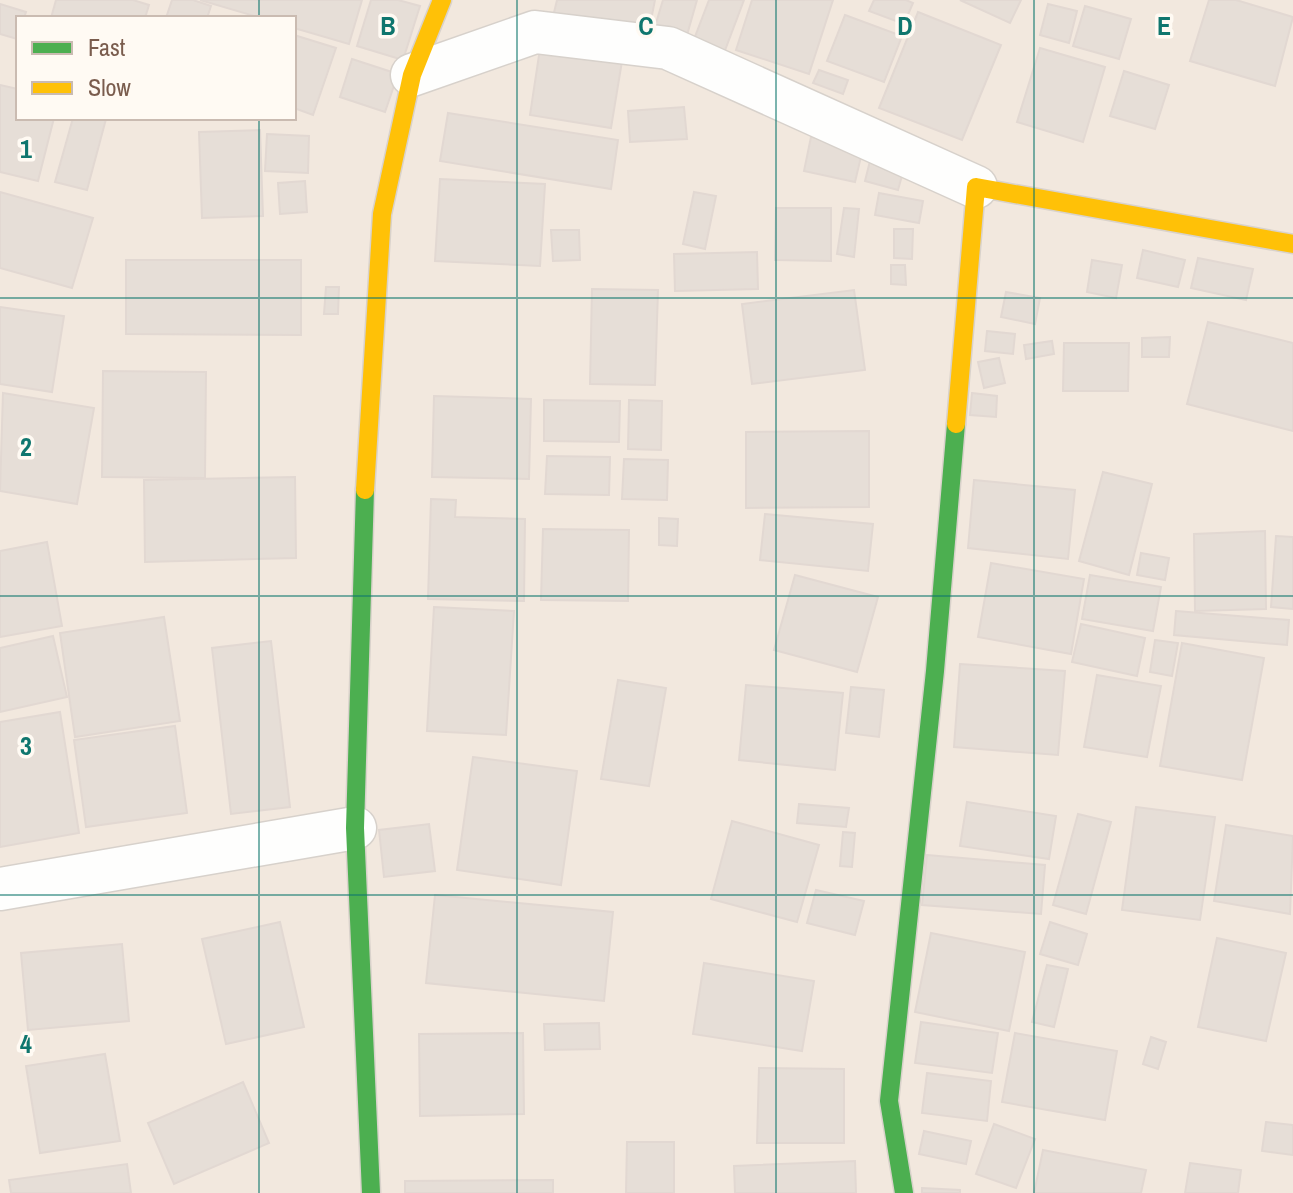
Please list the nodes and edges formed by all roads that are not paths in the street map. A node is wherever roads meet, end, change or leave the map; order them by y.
1 (442, 0) edge
2 (412, 75) junction
3 (976, 187) junction
4 (1293, 244) edge
5 (355, 828) junction
6 (0, 889) edge
7 (371, 1193) edge
8 (904, 1193) edge

1 - 2 street
2 - 3 street
2 - 5 street
3 - 4 street
3 - 8 street
5 - 6 street
5 - 7 street

